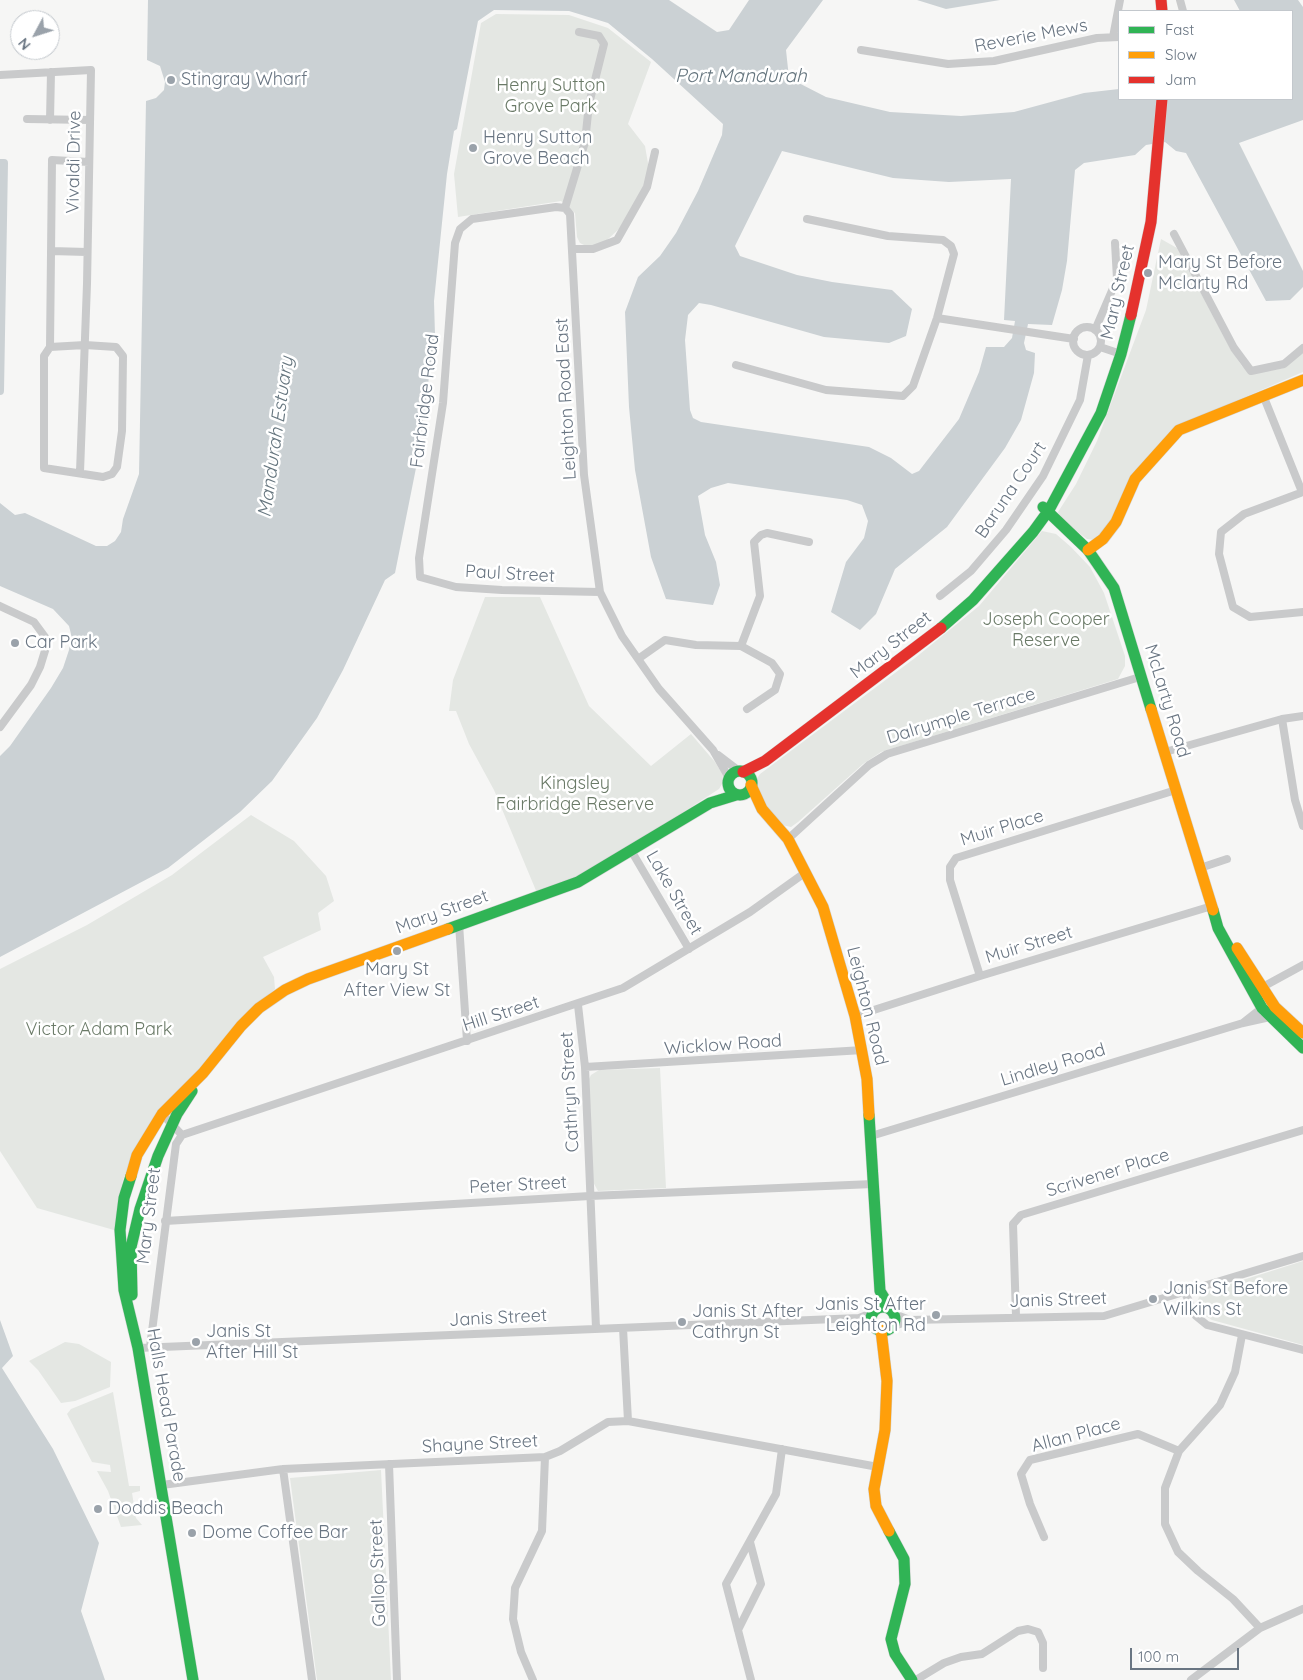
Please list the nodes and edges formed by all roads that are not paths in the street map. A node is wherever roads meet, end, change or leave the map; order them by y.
1 (1118, 18) edge
2 (579, 32) dead end
3 (1116, 37) edge
4 (861, 50) dead end
5 (51, 72) junction
6 (0, 75) edge
7 (1162, 100) edge
8 (26, 119) dead end
9 (50, 120) junction
10 (90, 120) junction
11 (655, 152) dead end
12 (89, 162) junction
13 (565, 208) junction
14 (806, 219) dead end
15 (1174, 234) dead end
16 (1116, 243) dead end
17 (572, 249) junction
18 (51, 251) junction
19 (88, 252) junction
20 (937, 318) junction
21 (1095, 330) junction
22 (1074, 339) junction
23 (85, 345) junction
24 (50, 347) junction
25 (1100, 347) junction
26 (1303, 348) edge
27 (1121, 354) junction
28 (1088, 355) junction
29 (736, 365) dead end
30 (1303, 380) edge
31 (1263, 395) junction
32 (80, 472) junction
33 (1303, 492) edge
34 (1042, 513) junction
35 (810, 542) dead end
36 (1088, 550) junction
37 (420, 577) joint
38 (600, 592) junction
39 (940, 596) dead end
40 (0, 606) edge
41 (1303, 612) edge
42 (741, 646) junction
43 (638, 659) junction
44 (1140, 677) junction
45 (747, 709) dead end
46 (1303, 716) edge
47 (1282, 719) junction
48 (0, 727) edge
49 (713, 750) junction
50 (1164, 752) junction
51 (746, 777) junction
52 (728, 780) junction
53 (1176, 790) junction
54 (739, 795) junction
55 (710, 803) junction
56 (762, 809) junction
57 (1303, 826) edge
58 (788, 839) junction
59 (632, 852) junction
60 (1228, 858) dead end
61 (1200, 868) junction
62 (806, 872) junction
63 (1212, 906) junction
64 (459, 924) junction
65 (689, 949) junction
66 (1303, 965) edge
67 (980, 976) junction
68 (1257, 990) junction
69 (578, 1005) junction
70 (1268, 1011) junction
71 (855, 1016) junction
72 (1243, 1023) junction
73 (1303, 1033) edge
74 (466, 1040) junction
75 (1303, 1048) edge
76 (863, 1050) junction
77 (585, 1067) junction
78 (203, 1073) junction
79 (162, 1114) junction
80 (173, 1124) junction
81 (1303, 1130) edge
82 (182, 1135) junction
83 (871, 1136) junction
84 (873, 1184) junction
85 (590, 1196) junction
86 (165, 1221) junction
87 (1303, 1256) edge
88 (880, 1291) junction
89 (1186, 1293) junction
90 (892, 1312) junction
91 (132, 1314) junction
92 (1016, 1316) junction
93 (910, 1320) junction
94 (881, 1324) junction
95 (596, 1328) junction
96 (623, 1328) junction
97 (1242, 1335) junction
98 (150, 1347) junction
99 (138, 1348) junction
100 (1303, 1350) edge
101 (628, 1421) junction
102 (782, 1449) junction
103 (1179, 1451) junction
104 (544, 1457) junction
105 (389, 1464) junction
106 (878, 1467) junction
107 (283, 1469) junction
108 (162, 1486) junction
109 (1044, 1537) dead end
110 (750, 1542) junction
111 (1303, 1609) edge
112 (1260, 1628) junction
113 (738, 1630) junction
114 (1043, 1668) dead end
115 (194, 1680) edge
116 (312, 1680) edge
117 (397, 1680) edge
118 (533, 1680) edge
119 (751, 1680) edge
120 (914, 1680) edge
121 (1191, 1680) edge

1 - 3 street
2 - 13 street
3 - 4 street, Reverie Mews
5 - 6 street, Vivaldi Drive
5 - 9 street
5 - 10 street, Vivaldi Drive
7 - 27 street, Mary Street
8 - 9 street
9 - 10 street
10 - 12 street, Vivaldi Drive
11 - 17 street
12 - 18 street
12 - 19 street, Vivaldi Drive
13 - 17 street, Leighton Road East
13 - 37 street, Fairbridge Road
14 - 20 street
15 - 26 street
16 - 21 street
17 - 38 street, Leighton Road East
18 - 19 street
18 - 24 street
19 - 23 street, Vivaldi Drive
20 - 22 street
20 - 29 street
21 - 22 street
21 - 25 street
22 - 28 street
23 - 24 street
23 - 32 street, Vivaldi Drive
23 - 32 street
24 - 32 street
25 - 27 street
25 - 28 street
27 - 34 street, Mary Street
28 - 39 street, Baruna Court
30 - 31 street
31 - 33 street
31 - 36 street
33 - 41 street
34 - 36 street, McLarty Road
34 - 51 street, Mary Street
35 - 42 street
36 - 44 street, McLarty Road
37 - 38 street, Paul Street
38 - 43 street, Leighton Road East
40 - 48 street
42 - 43 street
42 - 45 street
43 - 49 street, Leighton Road East
44 - 50 street, McLarty Road
44 - 58 street, Dalrymple Terrace
46 - 47 street
47 - 50 street
47 - 57 street
49 - 51 street, Leighton Road East
49 - 52 street, Leighton Road East
50 - 53 street, McLarty Road
51 - 52 street, Mary Street
51 - 54 street, Mary Street
51 - 56 street, Leighton Road
52 - 54 street
52 - 55 street, Mary Street
53 - 61 street, McLarty Road
53 - 67 street, Muir Place
54 - 55 street, Mary Street
54 - 56 street, Leighton Road
55 - 59 street, Mary Street
56 - 58 street, Leighton Road
58 - 62 street, Leighton Road
59 - 64 street, Mary Street
59 - 65 street, Lake Street
60 - 61 street
61 - 63 street, McLarty Road
62 - 65 street, Hill Street
62 - 71 street, Leighton Road
63 - 67 street, Muir Street
63 - 68 street, McLarty Road
64 - 74 street
64 - 78 street, Mary Street
65 - 69 street, Hill Street
66 - 68 street
67 - 71 street, Muir Street
68 - 70 street, McLarty Road
69 - 74 street, Hill Street
69 - 77 street, Cathryn Street
70 - 72 street, Lindley Road
70 - 72 street, Lindley Road
70 - 73 street, McLarty Road
70 - 75 street, McLarty Road
71 - 76 street, Leighton Road
72 - 83 street, Lindley Road
74 - 82 street, Hill Street
76 - 77 street, Wicklow Road
76 - 83 street, Leighton Road
77 - 85 street, Cathryn Street
78 - 79 street, Mary Street
78 - 80 street, Mary Street
79 - 80 street
79 - 91 street, Halls Head Parade
80 - 82 street
80 - 91 street, Halls Head Parade
81 - 92 street, Scrivener Place
82 - 86 street, Mary Street
83 - 84 street, Leighton Road
84 - 85 street, Peter Street
84 - 88 street, Leighton Road
85 - 86 street, Peter Street
85 - 95 street, Cathryn Street
86 - 98 street, Mary Street
87 - 89 street, Janis Street
88 - 90 street, Leighton Road
88 - 94 street, Leighton Road
89 - 92 street, Janis Street
89 - 97 street
90 - 93 street, Janis Street
90 - 94 street, Leighton Road
90 - 94 street
91 - 99 street, Halls Head Parade
92 - 93 street, Janis Street
93 - 94 street, Janis Street
94 - 96 street, Janis Street
94 - 106 street, Leighton Road
95 - 96 street, Janis Street
95 - 98 street, Janis Street
96 - 101 street
97 - 100 street
97 - 103 street
98 - 99 street, Janis Street
99 - 108 street, Halls Head Parade
101 - 102 street, Shayne Street
101 - 104 street, Shayne Street
102 - 106 street, Shayne Street
102 - 110 street
103 - 109 street, Allan Place
103 - 112 street
104 - 105 street, Shayne Street
104 - 118 street
105 - 107 street, Shayne Street
105 - 117 street, Gallop Street
106 - 120 street, Leighton Road
107 - 108 street, Shayne Street
107 - 116 street
108 - 115 street, Halls Head Parade
110 - 113 street
110 - 113 street
111 - 112 street
112 - 121 street
113 - 119 street
114 - 120 street

